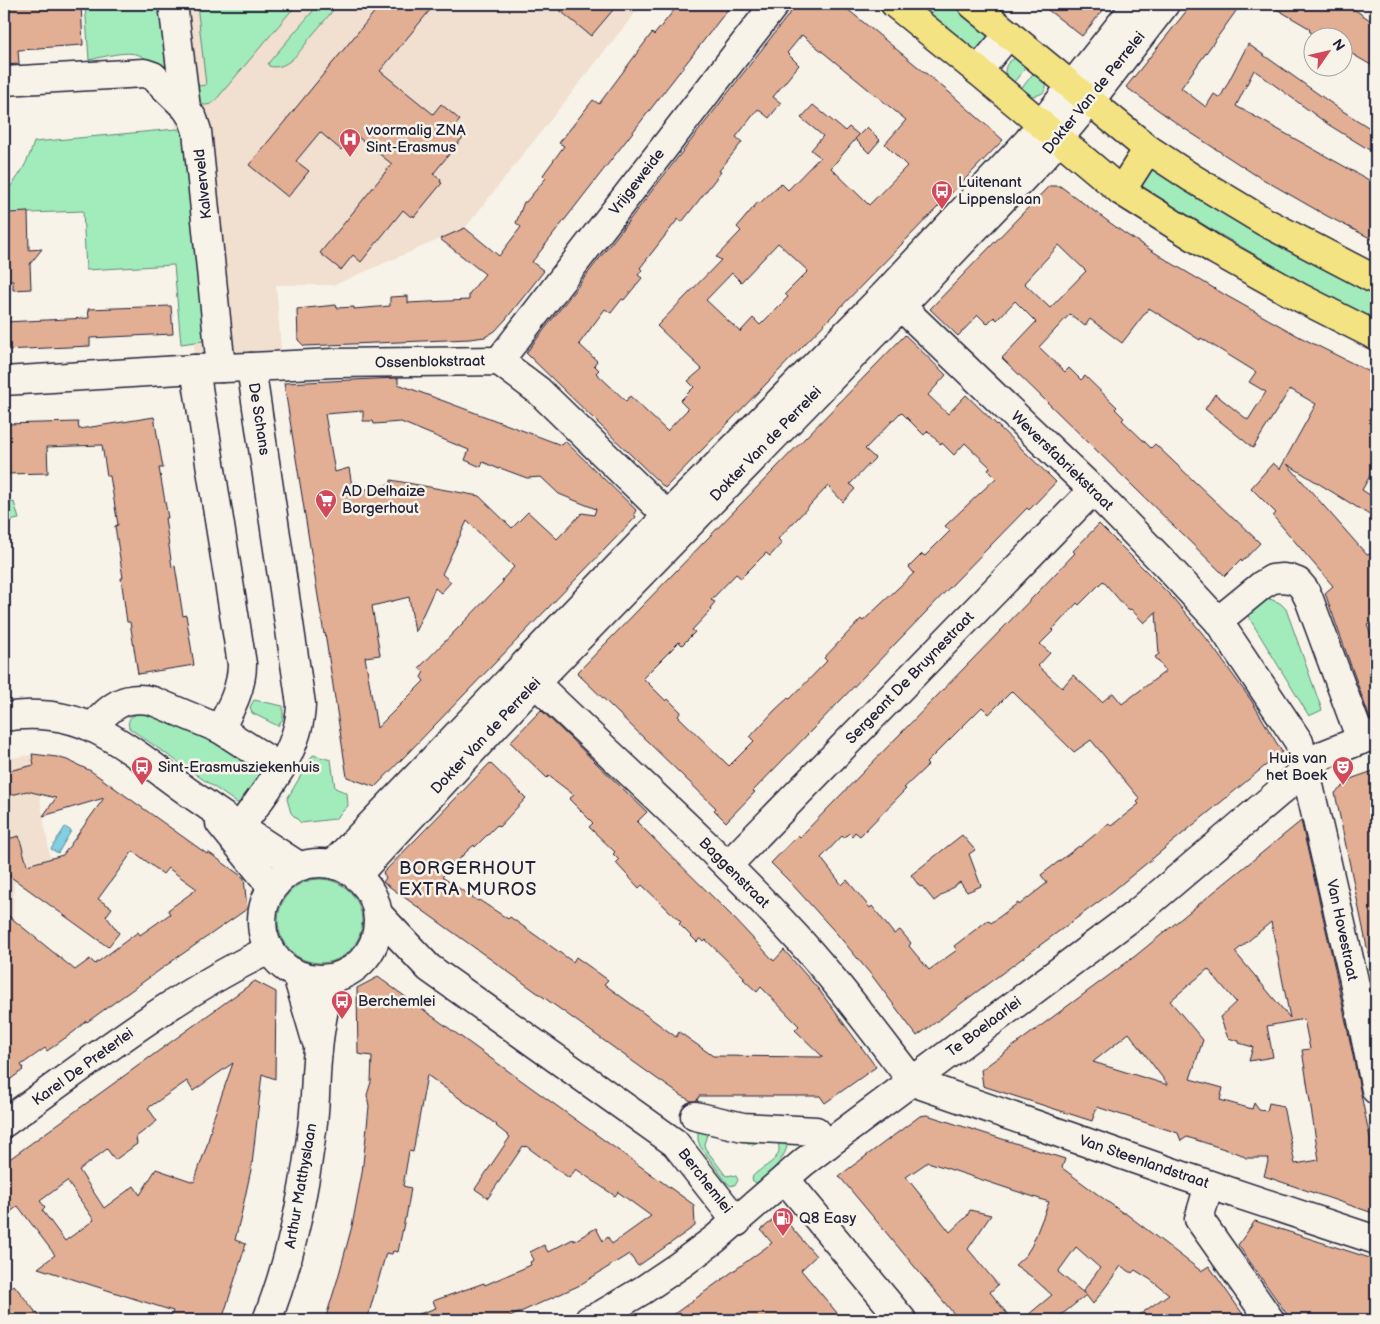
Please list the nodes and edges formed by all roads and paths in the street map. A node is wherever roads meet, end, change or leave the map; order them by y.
1 (173, 4) edge
2 (775, 4) edge
3 (895, 4) edge
4 (972, 4) edge
5 (1137, 4) edge
6 (1165, 4) edge
7 (1009, 34) junction
8 (978, 71) junction
9 (4, 81) edge
10 (1081, 94) junction
11 (186, 108) junction
12 (1050, 132) junction
13 (1148, 149) junction
14 (1121, 191) junction
15 (1376, 280) edge
16 (894, 299) junction
17 (1376, 336) edge
18 (499, 361) junction
19 (251, 367) junction
20 (208, 369) junction
21 (4, 381) edge
22 (1093, 490) junction
23 (675, 523) junction
24 (1218, 621) junction
25 (528, 676) junction
26 (4, 717) edge
27 (92, 728) junction
28 (220, 729) junction
29 (1368, 737) edge
30 (281, 768) junction
31 (1307, 770) junction
32 (205, 805) junction
33 (240, 827) junction
34 (728, 865) junction
35 (299, 866) junction
36 (345, 870) junction
37 (272, 887) junction
38 (378, 914) junction
39 (265, 938) junction
40 (372, 949) junction
41 (429, 968) junction
42 (297, 975) junction
43 (330, 979) junction
44 (318, 1049) junction
45 (913, 1082) junction
46 (1376, 1090) edge
47 (695, 1116) dead end
48 (4, 1124) edge
49 (827, 1145) junction
50 (785, 1179) junction
51 (1209, 1185) junction
52 (736, 1222) junction
53 (1376, 1240) edge
54 (267, 1320) edge
55 (589, 1320) edge
56 (902, 1320) edge
57 (1270, 1320) edge

1 - 11 street, Kalverveld
2 - 18 street, Vrijgeweide
3 - 8 main road
4 - 7 main road
5 - 10 street, Dokter Van de Perrelei
6 - 10 street, Dokter Van de Perrelei
7 - 8 street
7 - 10 main road
8 - 12 main road
9 - 11 street
10 - 12 street, Dokter Van de Perrelei
10 - 13 main road
11 - 20 street, Kalverveld
12 - 14 main road
12 - 16 street, Dokter Van de Perrelei
13 - 14 main road
13 - 15 main road
14 - 17 main road
16 - 22 street, Weversfabriekstraat
16 - 23 street, Dokter Van de Perrelei
18 - 19 street, Ossenblokstraat
18 - 23 street, Ossenblokstraat
19 - 20 street, De Schans
19 - 30 street, De Schans
20 - 21 street
20 - 28 street
22 - 24 street, Weversfabriekstraat
22 - 34 street, Sergeant De Bruynestraat
23 - 25 street, Dokter Van de Perrelei
24 - 29 street
24 - 31 street, Weversfabriekstraat
25 - 34 street, Baggenstraat
25 - 36 street, Dokter Van de Perrelei
26 - 27 street
27 - 28 street
27 - 32 street
28 - 30 street
29 - 31 street, Te Boelaarlei
30 - 33 street, De Schans
31 - 45 street, Te Boelaarlei
31 - 46 street, Van Hovestraat
32 - 33 street
32 - 37 street
33 - 35 street
34 - 45 street, Baggenstraat
35 - 36 street
35 - 37 street
36 - 38 street, Berchemlei
37 - 39 street
38 - 40 street, Berchemlei
38 - 41 street, Berchemlei
39 - 42 street, Berchemlei
39 - 48 street, Karel De Preterlei
40 - 41 street, Berchemlei
40 - 43 street, Berchemlei
41 - 52 street, Berchemlei
42 - 43 street, Berchemlei
42 - 44 street, Arthur Matthyslaan
43 - 44 street, Arthur Matthyslaan
44 - 54 street, Arthur Matthyslaan
45 - 49 street, Te Boelaarlei
45 - 51 street, Van Steenlandstraat
47 - 49 street
49 - 50 street, Te Boelaarlei
50 - 52 street, Te Boelaarlei
50 - 56 street
51 - 53 street, Van Steenlandstraat
51 - 57 street
52 - 55 street, Te Boelaarlei

